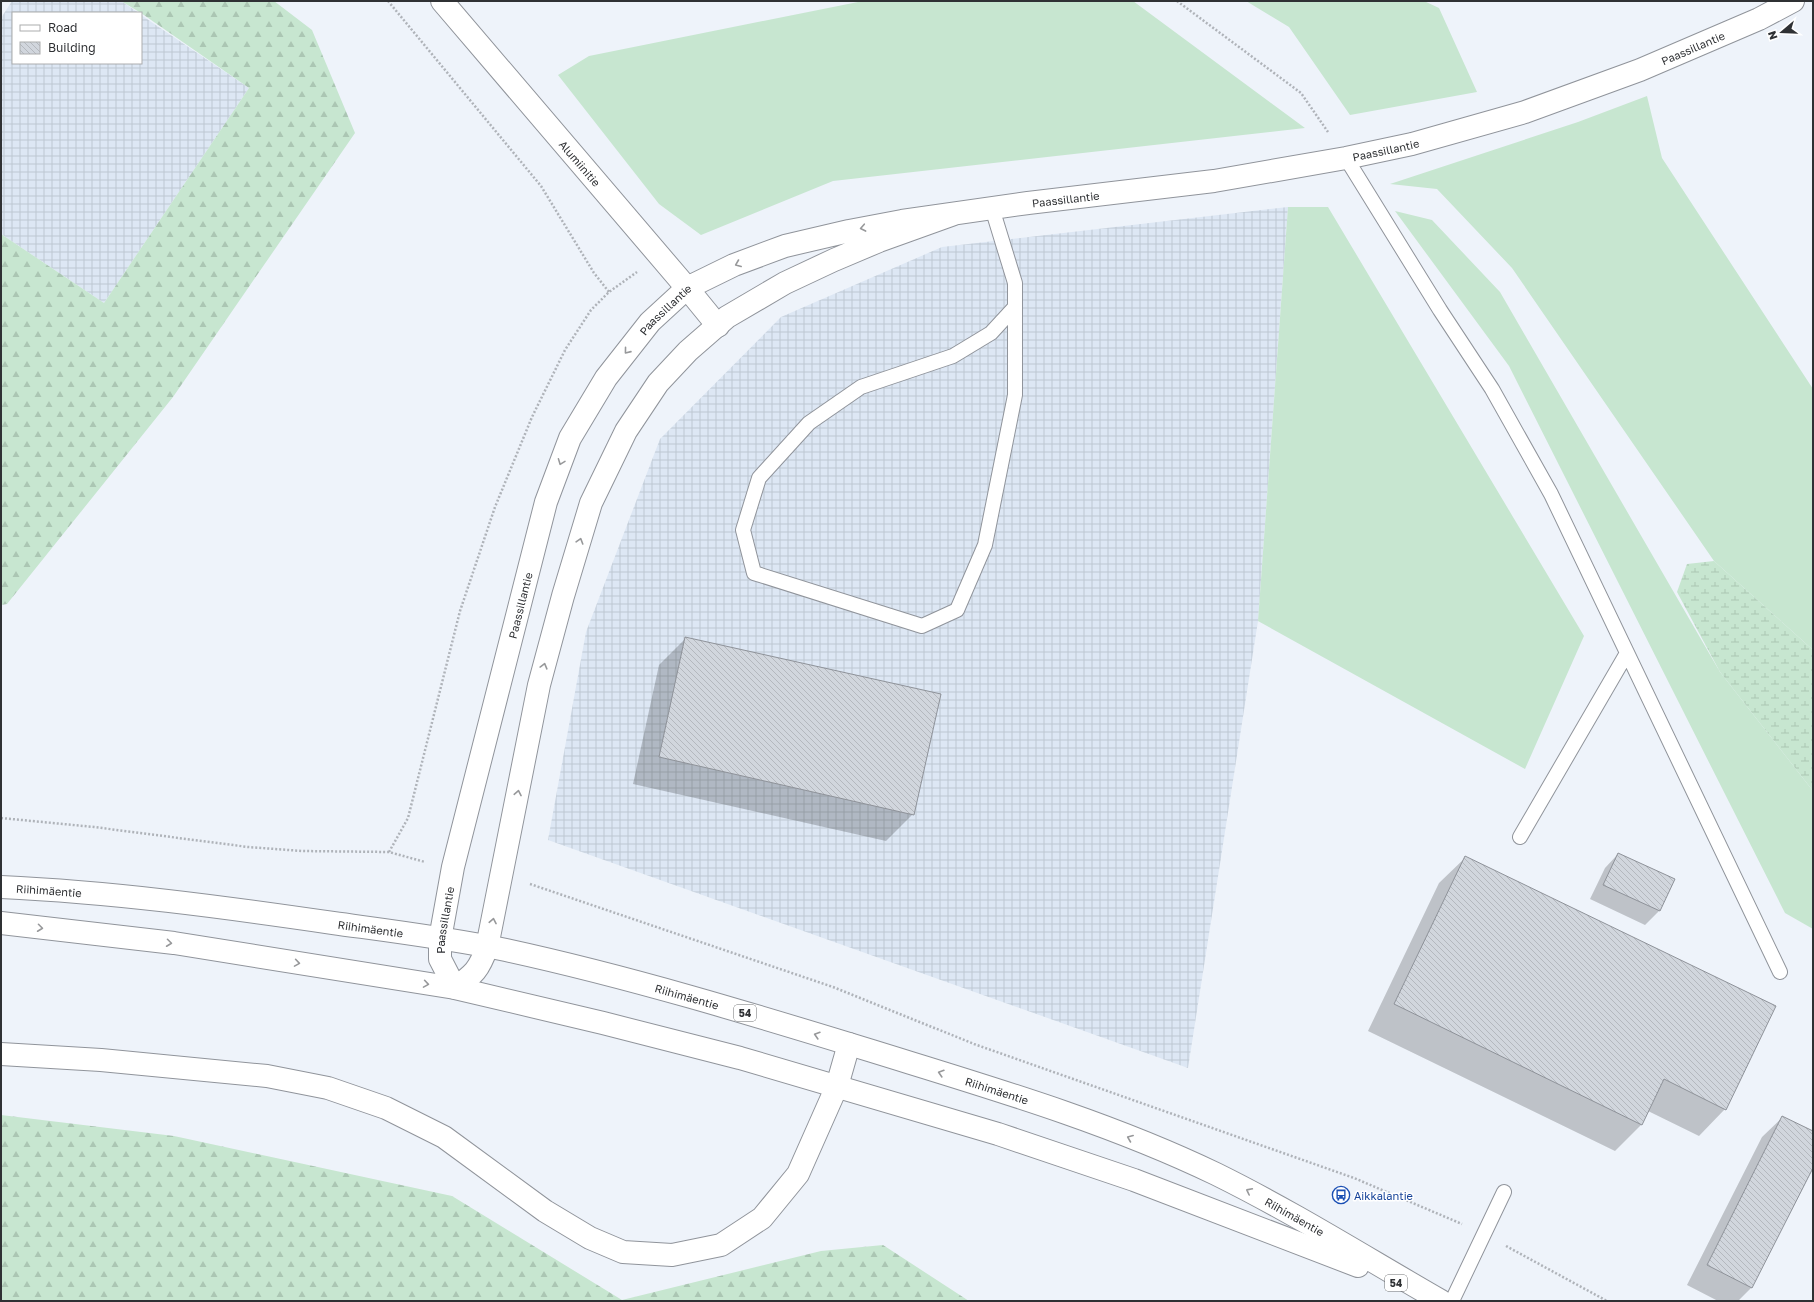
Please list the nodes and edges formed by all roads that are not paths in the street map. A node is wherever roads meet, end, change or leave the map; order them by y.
1 (442, 1) edge
2 (1793, 1) edge
3 (1346, 158) junction
4 (992, 208) junction
5 (957, 213) junction
6 (687, 288) junction
7 (1015, 307) junction
8 (718, 326) junction
9 (1627, 653) junction
10 (1520, 838) dead end
11 (1, 887) edge
12 (1, 923) edge
13 (440, 939) junction
14 (487, 947) junction
15 (1780, 972) dead end
16 (455, 988) junction
17 (849, 1044) junction
18 (1, 1054) edge
19 (838, 1086) junction
20 (1504, 1192) dead end
21 (1439, 1301) edge
22 (1452, 1301) edge

1 - 6 street, Alumiinitie
2 - 3 street, Paassillantie
3 - 4 street, Paassillantie
3 - 9 lane
4 - 5 street, Paassillantie
4 - 7 lane
5 -> 6 street, Paassillantie
5 - 8 street, Paassillantie
6 - 8 street, Alumiinitie
6 -> 13 street, Paassillantie
7 - 7 lane
14 -> 8 street, Paassillantie
9 - 10 lane
9 - 15 lane
11 - 13 street, Riihimäentie / 54
12 -> 16 street, Riihimäentie / 54
13 - 14 street, Riihimäentie / 54
13 - 16 street, Paassillantie
14 - 16 street, Paassillantie
17 -> 14 street, Riihimäentie / 54
16 - 19 street, Riihimäentie / 54
17 - 19 street
21 -> 17 street, Riihimäentie / 54
18 - 19 street
19 - 21 street, Riihimäentie / 54
20 - 22 lane

